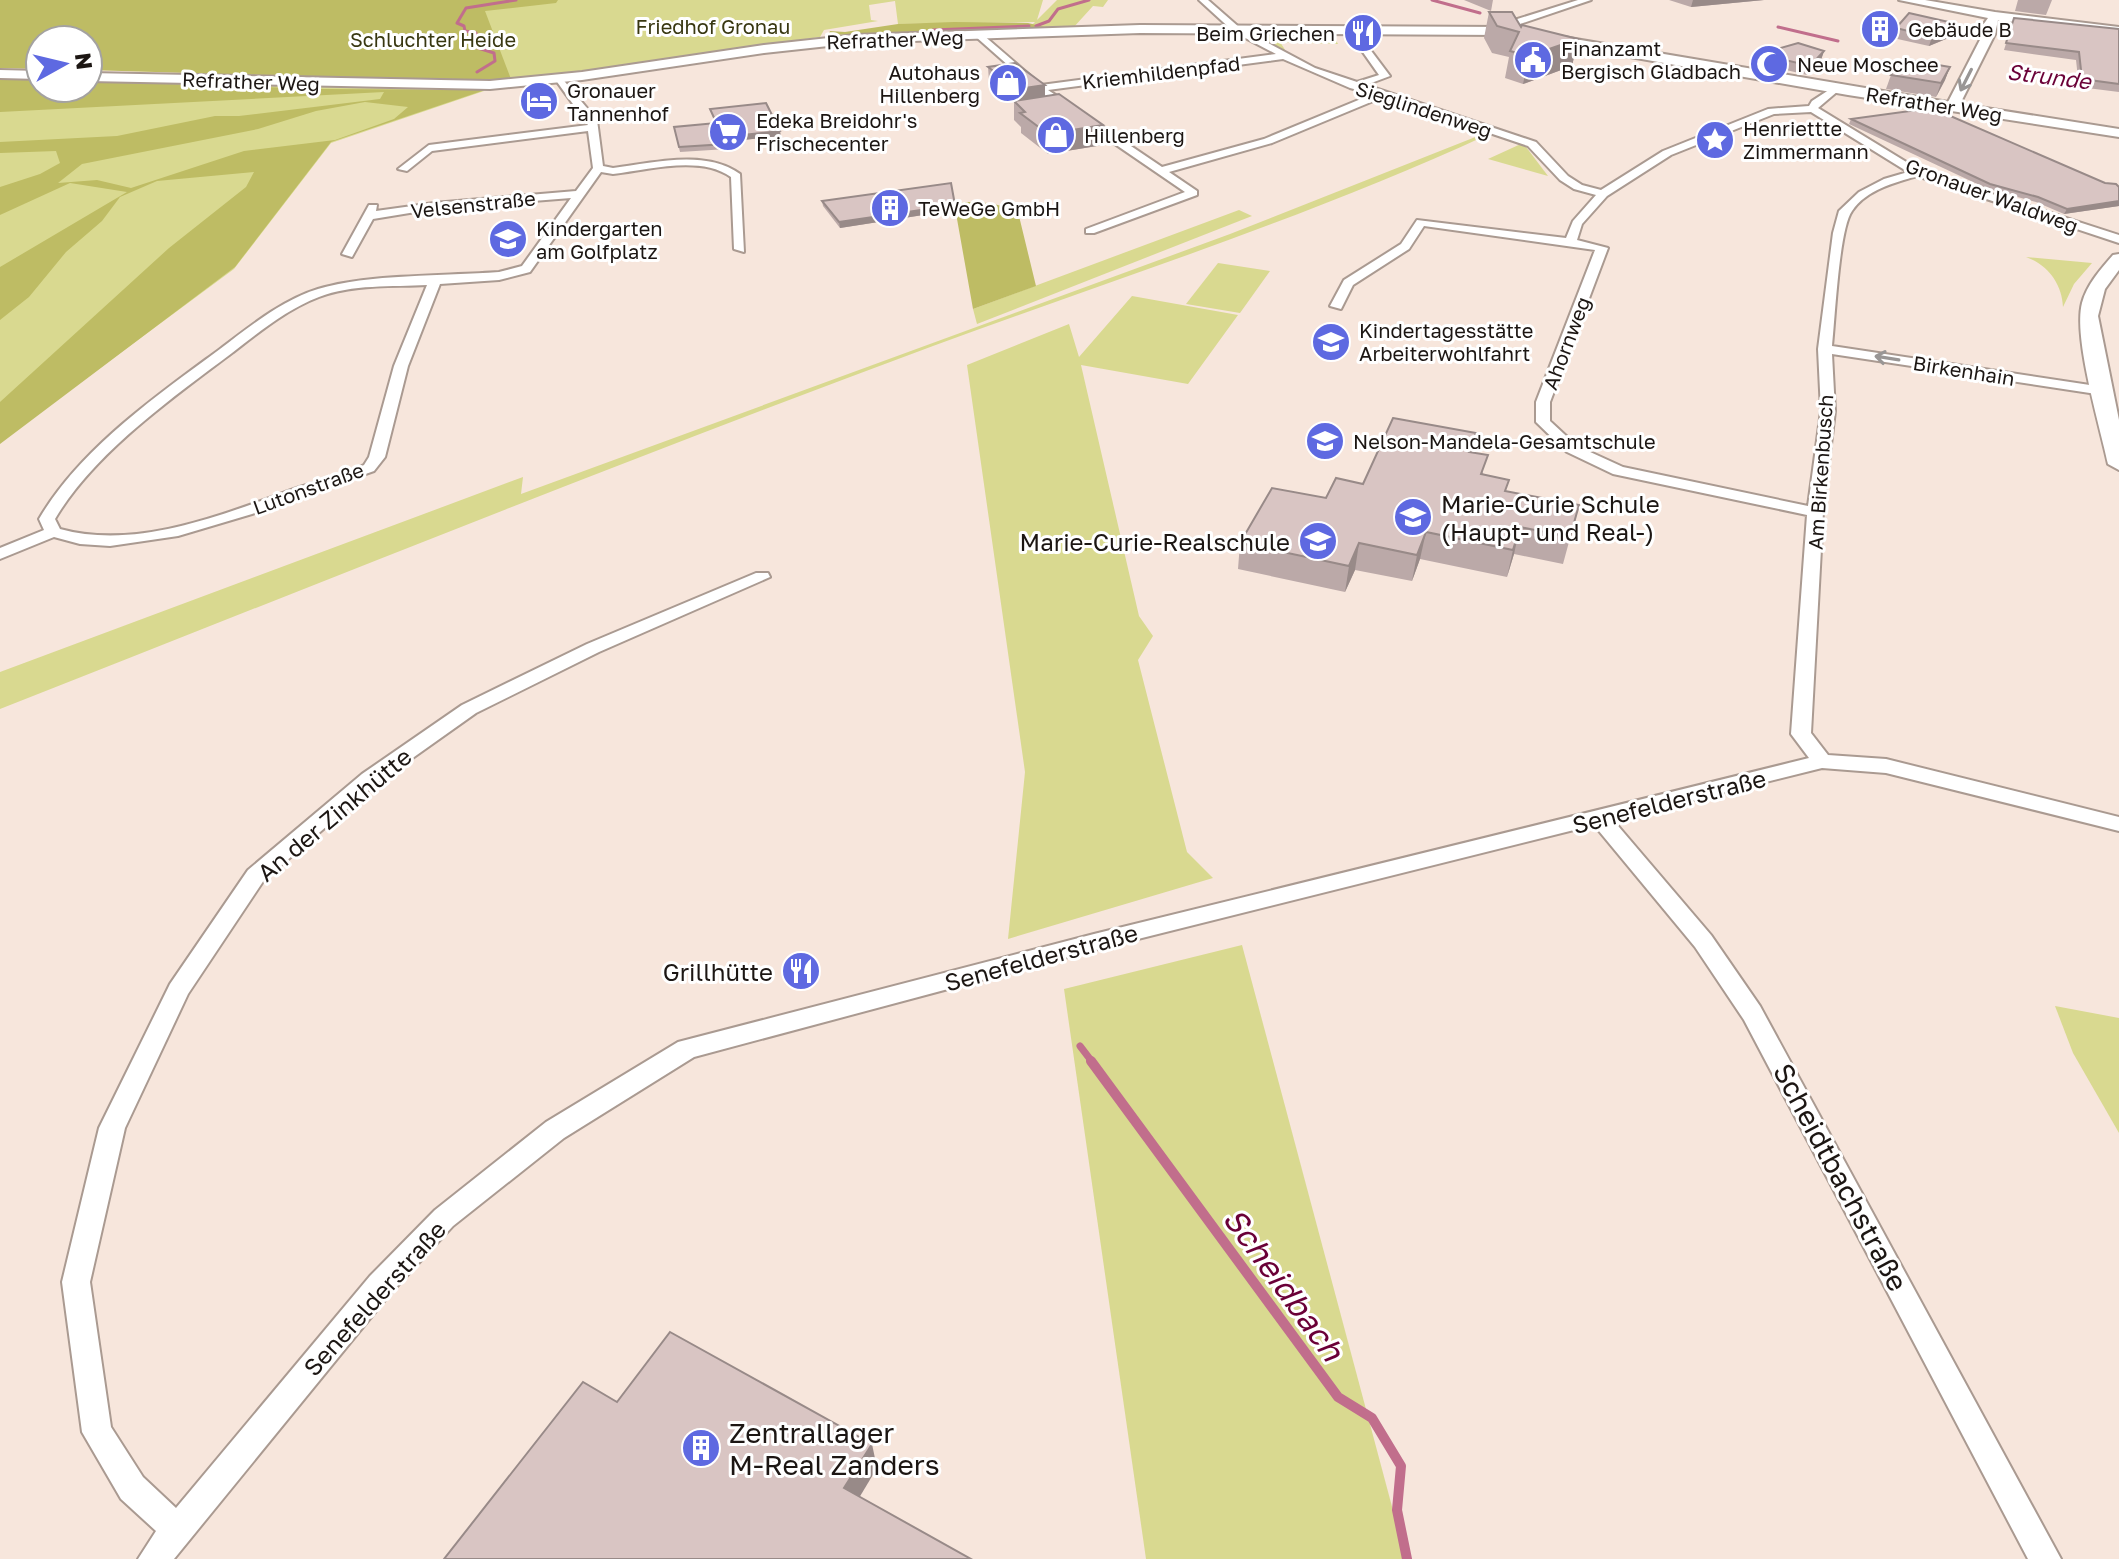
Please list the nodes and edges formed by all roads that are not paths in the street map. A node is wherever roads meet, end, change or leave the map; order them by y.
1 (1203, 0) edge
2 (1587, 0) edge
3 (1906, 0) edge
4 (1992, 20) junction
5 (1237, 30) junction
6 (2119, 31) edge
7 (1514, 32) junction
8 (979, 36) junction
9 (1357, 38) dead end
10 (1283, 56) junction
11 (0, 74) edge
12 (24, 75) edge
13 (104, 77) edge
14 (560, 79) junction
15 (1353, 86) junction
16 (1039, 88) junction
17 (1835, 89) junction
18 (1379, 95) junction
19 (1952, 107) junction
20 (1813, 109) junction
21 (595, 127) junction
22 (2119, 133) edge
23 (598, 168) junction
24 (403, 169) dead end
25 (1161, 171) junction
26 (1917, 173) junction
27 (578, 194) junction
28 (1603, 194) junction
29 (1090, 231) dead end
30 (2119, 239) edge
31 (1570, 242) junction
32 (740, 249) dead end
33 (348, 254) dead end
34 (2119, 259) edge
35 (436, 279) junction
36 (1336, 306) dead end
37 (1825, 349) junction
38 (2103, 391) junction
39 (2119, 464) edge
40 (1815, 512) junction
41 (53, 532) junction
42 (0, 554) edge
43 (762, 577) dead end
44 (1822, 761) junction
45 (1600, 818) junction
46 (2119, 824) edge
47 (178, 1530) junction
48 (154, 1559) edge
49 (2045, 1559) edge

1 - 5 street, Sieglindenweg
2 - 7 street
3 - 4 main road
4 - 6 main road
4 -> 19 main road
5 - 7 main road, Refrather Weg
5 - 8 main road, Refrather Weg
5 - 10 street, Sieglindenweg
7 - 17 main road, Refrather Weg
8 - 14 main road, Refrather Weg
8 - 16 street
9 - 15 street
10 - 15 street, Sieglindenweg
10 - 16 street, Kriemhildenpfad
11 - 12 main road
13 - 14 main road, Refrather Weg
14 - 21 street
15 - 18 street, Sieglindenweg
16 - 25 street
17 - 19 main road, Refrather Weg
17 - 20 street
18 - 25 street
18 - 28 street, Sieglindenweg
19 - 22 main road, Refrather Weg
20 - 26 street, Gronauer Waldweg
20 - 28 street
21 - 23 street
21 - 24 street
23 - 27 street
23 - 32 street
25 - 29 street
26 - 30 street, Gronauer Waldweg
26 - 37 street, Am Birkenbusch
27 - 33 street, Velsenstraße
27 - 35 street
28 - 31 street
31 - 36 street, Ahornweg
31 - 40 street, Ahornweg
34 - 38 main road
35 - 41 street
35 - 41 street, Lutonstraße
38 -> 37 street, Birkenhain
37 - 40 street, Am Birkenbusch
38 - 39 main road
40 - 44 street, Am Birkenbusch
41 - 42 street
43 - 47 street, An der Zinkhütte
44 - 45 street, Senefelderstraße
44 - 46 street, Senefelderstraße
45 - 47 street, Senefelderstraße
45 - 49 street, Scheidtbachstraße
47 - 48 street, Senefelderstraße

